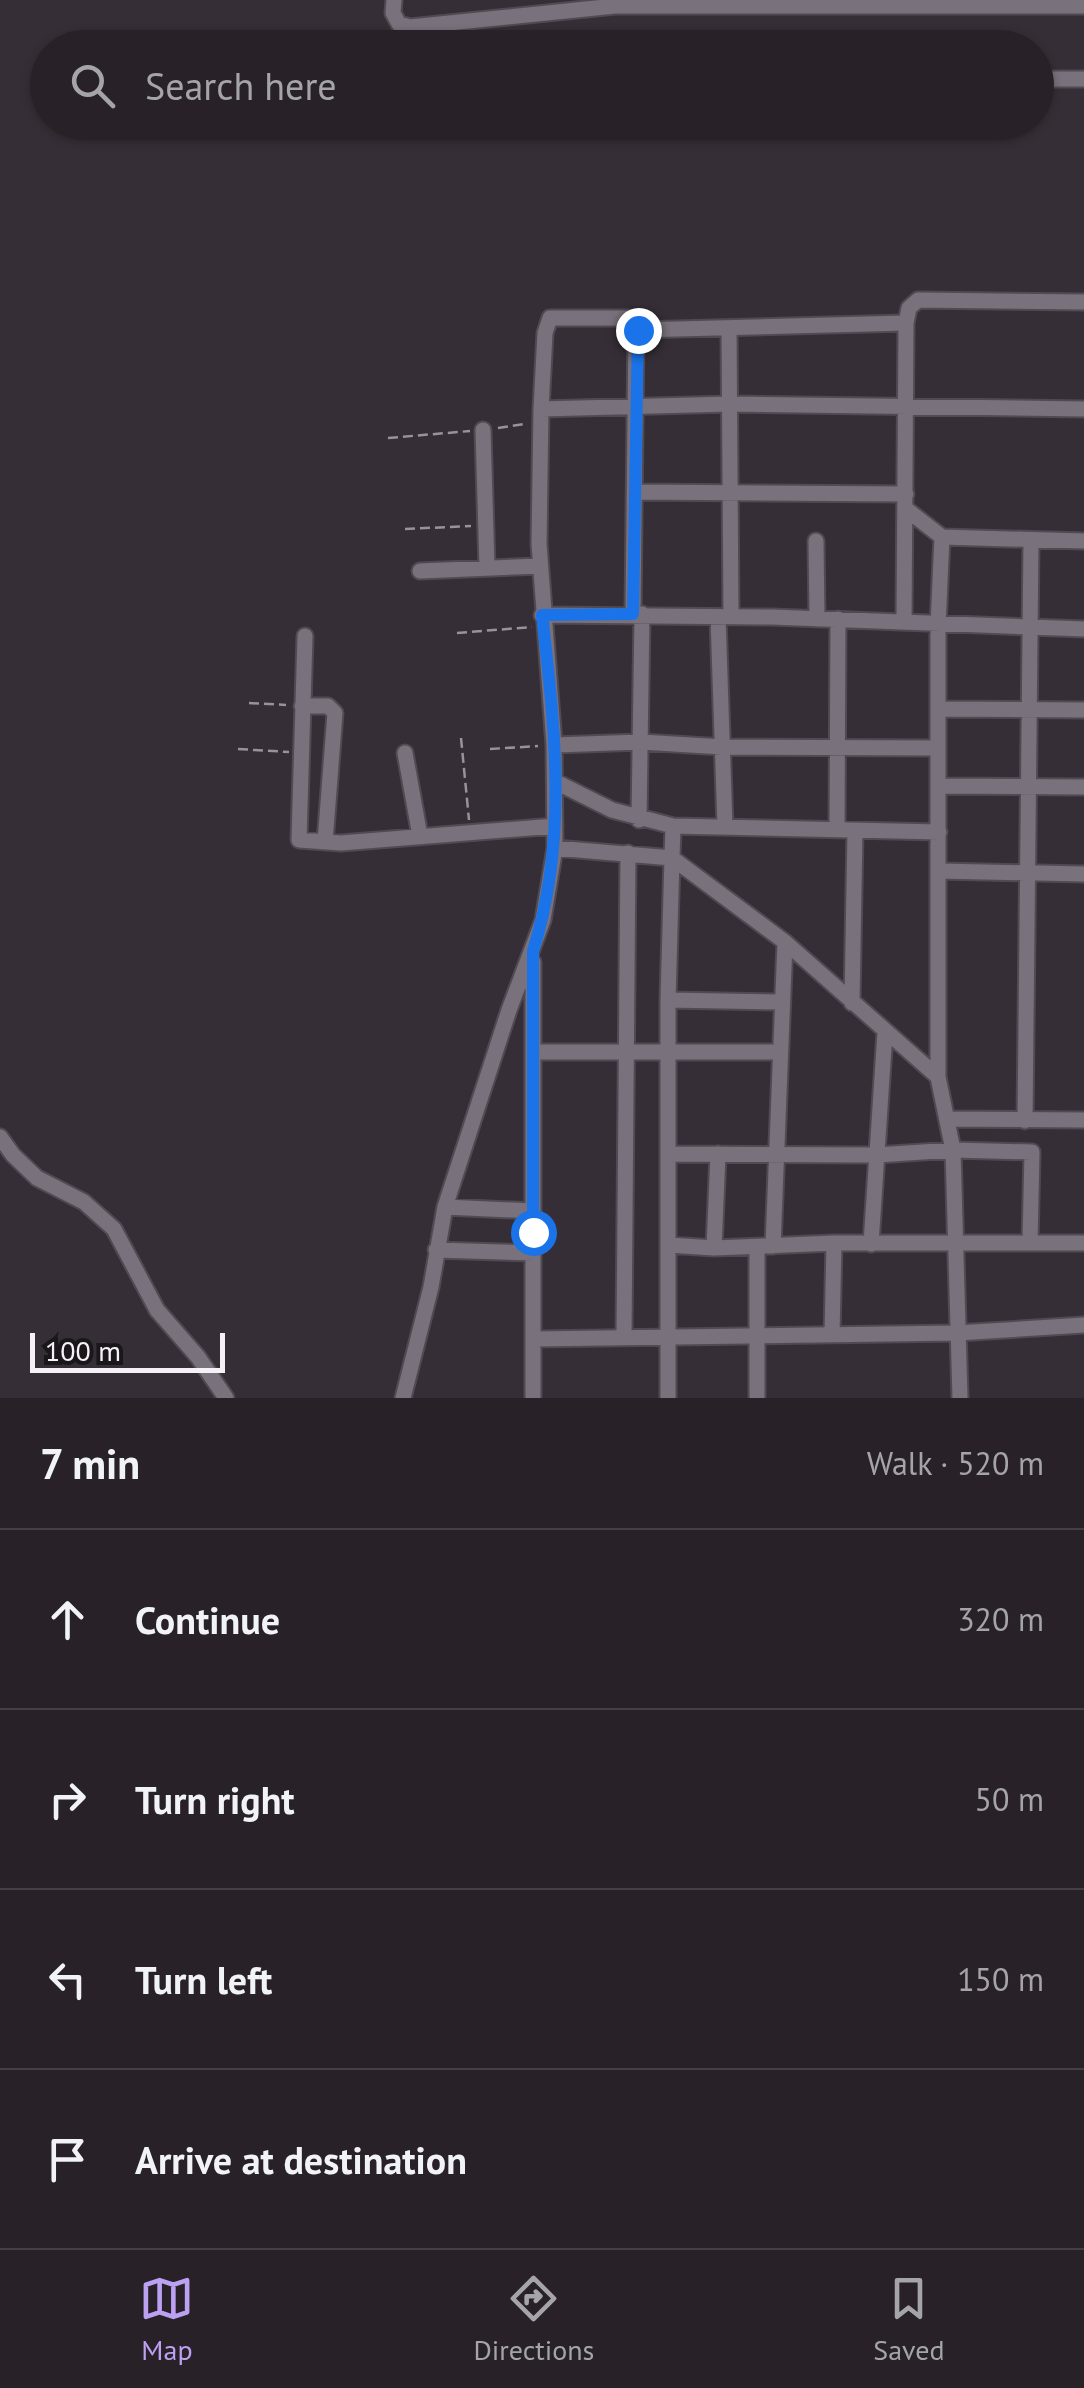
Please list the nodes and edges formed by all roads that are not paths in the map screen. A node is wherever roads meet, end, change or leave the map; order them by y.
1 (394, 0) edge
2 (1084, 6) edge
3 (1054, 79) edge
4 (1084, 79) edge
5 (1084, 302) edge
6 (906, 323) junction
7 (638, 330) junction
8 (729, 330) junction
9 (730, 404) junction
10 (636, 408) junction
11 (906, 408) junction
12 (1084, 410) edge
13 (541, 415) junction
14 (484, 430) road end
15 (636, 492) junction
16 (730, 494) junction
17 (906, 501) junction
18 (942, 538) junction
19 (1031, 541) junction
20 (1084, 541) edge
21 (816, 542) dead end
22 (540, 566) junction
23 (487, 568) junction
24 (420, 571) dead end
25 (638, 614) junction
26 (725, 617) junction
27 (817, 619) junction
28 (838, 619) junction
29 (543, 621) junction
30 (904, 622) junction
31 (938, 626) junction
32 (1030, 629) junction
33 (1084, 629) edge
34 (305, 636) dead end
35 (302, 706) junction
36 (1027, 708) junction
37 (938, 709) junction
38 (1084, 710) edge
39 (640, 742) junction
40 (554, 745) junction
41 (723, 747) junction
42 (837, 747) junction
43 (938, 748) junction
44 (405, 753) dead end
45 (556, 782) junction
46 (939, 786) junction
47 (1028, 786) junction
48 (1084, 787) edge
49 (639, 820) junction
50 (555, 826) junction
51 (673, 826) junction
52 (725, 826) junction
53 (837, 830) junction
54 (855, 831) junction
55 (939, 832) junction
56 (420, 836) junction
57 (325, 842) junction
58 (555, 848) junction
59 (628, 853) junction
60 (672, 858) junction
61 (940, 870) junction
62 (1027, 874) junction
63 (1084, 874) edge
64 (785, 942) junction
65 (533, 951) junction
66 (668, 1000) junction
67 (782, 1002) junction
68 (852, 1003) junction
69 (884, 1032) junction
70 (624, 1050) junction
71 (668, 1050) junction
72 (533, 1052) junction
73 (780, 1052) junction
74 (938, 1076) junction
75 (947, 1118) junction
76 (1084, 1120) edge
77 (1025, 1121) junction
78 (0, 1136) edge
79 (953, 1150) junction
80 (668, 1154) junction
81 (718, 1154) junction
82 (776, 1154) junction
83 (876, 1154) junction
84 (445, 1207) junction
85 (534, 1210) junction
86 (1084, 1242) edge
87 (834, 1243) junction
88 (669, 1244) junction
89 (871, 1244) junction
90 (954, 1244) junction
91 (1030, 1244) junction
92 (765, 1246) junction
93 (714, 1248) junction
94 (436, 1250) junction
95 (533, 1252) junction
96 (1084, 1325) edge
97 (958, 1334) junction
98 (832, 1335) junction
99 (669, 1336) junction
100 (758, 1336) junction
101 (624, 1337) junction
102 (533, 1339) junction
103 (226, 1398) edge
104 (402, 1398) edge
105 (533, 1398) edge
106 (668, 1398) edge
107 (757, 1398) edge
108 (960, 1398) edge

1 - 2 street
3 - 4 street
5 - 6 street
6 - 8 street
6 - 11 street
7 - 8 street
7 - 10 street
7 - 13 street
8 - 9 street
9 - 10 street
9 - 11 street
9 - 16 street
10 - 13 street
10 - 15 street
11 - 12 street
11 - 17 street
13 - 22 street
14 - 23 street
15 - 16 street
15 - 25 street
16 - 17 street
16 - 26 street
17 - 18 street
17 - 30 street
18 - 19 street
18 - 31 street
19 - 20 street
19 - 32 street
21 - 27 street
22 - 23 street
22 - 29 street
23 - 24 street
25 - 26 street
25 - 29 street
25 - 39 street
26 - 27 street
26 - 41 street
27 - 28 street
28 - 30 street
28 - 42 street
29 - 40 street
30 - 31 street
31 - 32 street
31 - 37 street
32 - 33 street
32 - 36 street
34 - 35 street
35 - 57 street
35 - 57 street
36 - 37 street
36 - 38 street
36 - 47 street
37 - 43 street
39 - 40 street
39 - 41 street
39 - 49 street
40 - 45 street
41 - 42 street
41 - 52 street
42 - 43 street
42 - 53 street
43 - 46 street
44 - 56 street
45 - 49 street
45 - 50 street
46 - 47 street
46 - 55 street
47 - 48 street
47 - 62 street
49 - 51 street
50 - 56 street
50 - 58 street
51 - 52 street
51 - 60 street
52 - 53 street
53 - 54 street
54 - 55 street
54 - 68 street
55 - 61 street
56 - 57 street
58 - 59 street
58 - 65 street
59 - 60 street
59 - 70 street
60 - 64 street
60 - 66 street
61 - 62 street
61 - 74 street
62 - 63 street
62 - 77 street
64 - 67 street
64 - 68 street
65 - 72 street
65 - 84 street
66 - 67 street
66 - 71 street
67 - 73 street
68 - 69 street
69 - 74 street
69 - 83 street
70 - 71 street
70 - 72 street
70 - 101 street
71 - 73 street
71 - 80 street
72 - 85 street
73 - 82 street
74 - 75 street
75 - 77 street
75 - 79 street
76 - 77 street
78 - 103 street
79 - 83 street
79 - 90 street
79 - 91 street
80 - 81 street
80 - 88 street
81 - 82 street
81 - 93 street
82 - 83 street
82 - 92 street
83 - 89 street
84 - 85 street
84 - 94 street
85 - 95 street
86 - 91 street
87 - 89 street
87 - 92 street
87 - 98 street
88 - 93 street
88 - 99 street
89 - 90 street
90 - 91 street
90 - 97 street
92 - 93 street
92 - 100 street
94 - 95 street
94 - 104 street
95 - 102 street
96 - 97 street
97 - 98 street
97 - 108 street
98 - 100 street
99 - 100 street
99 - 101 street
99 - 106 street
100 - 107 street
101 - 102 street
102 - 105 street

